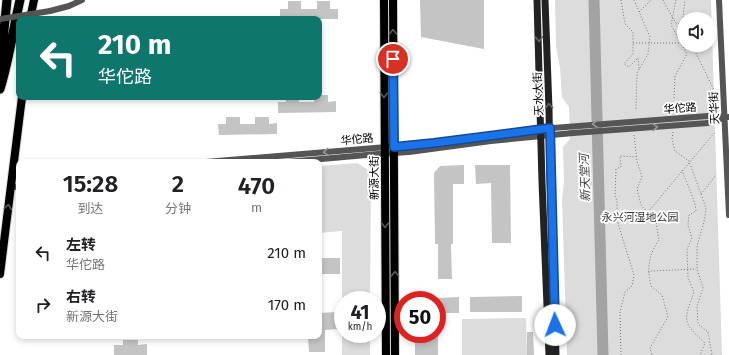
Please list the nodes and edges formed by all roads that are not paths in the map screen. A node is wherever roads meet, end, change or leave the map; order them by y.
1 (7, 0) edge
2 (20, 0) edge
3 (34, 0) edge
4 (82, 0) edge
5 (384, 0) edge
6 (393, 0) edge
7 (537, 0) edge
8 (545, 0) edge
9 (719, 0) edge
10 (16, 16) edge
11 (16, 16) edge
12 (16, 16) edge
13 (19, 16) edge
14 (31, 16) edge
15 (0, 19) edge
16 (0, 73) edge
17 (0, 89) edge
18 (22, 100) edge
19 (727, 117) edge
20 (540, 128) junction
21 (550, 128) junction
22 (550, 136) junction
23 (541, 137) junction
24 (385, 150) junction
25 (394, 150) junction
26 (17, 159) edge
27 (251, 159) edge
28 (312, 159) edge
29 (16, 171) edge
30 (15, 183) edge
31 (729, 215) edge
32 (0, 274) edge
33 (386, 355) edge
34 (395, 355) edge
35 (549, 355) edge
36 (556, 355) edge

1 - 16 highway
2 - 11 highway
3 - 14 main road
4 - 13 street, bridge
5 -> 24 main road, 新源大街
25 -> 6 main road, 新源大街
7 -> 20 main road, 天水大街
21 -> 8 main road, 天水大街
9 - 19 street, 天华街
10 - 17 highway
12 - 15 street, bridge
18 - 26 main road
19 -> 21 street, 华佗路
22 -> 19 street, 华佗路
19 - 31 street, 天华街
20 - 21 street, 华佗路
20 - 23 main road, 天水大街
20 - 25 street, 华佗路
21 - 22 main road, 天水大街
22 - 23 street, 华佗路
22 - 36 main road, 天水大街
23 - 25 street, 华佗路
23 - 35 main road, 天水大街
24 - 25 street, 华佗路
24 -> 27 street, 华佗路
24 - 28 street, 华佗路
24 -> 33 main road, 新源大街
34 -> 25 main road, 新源大街
29 - 30 main road
32 -> 30 main road

